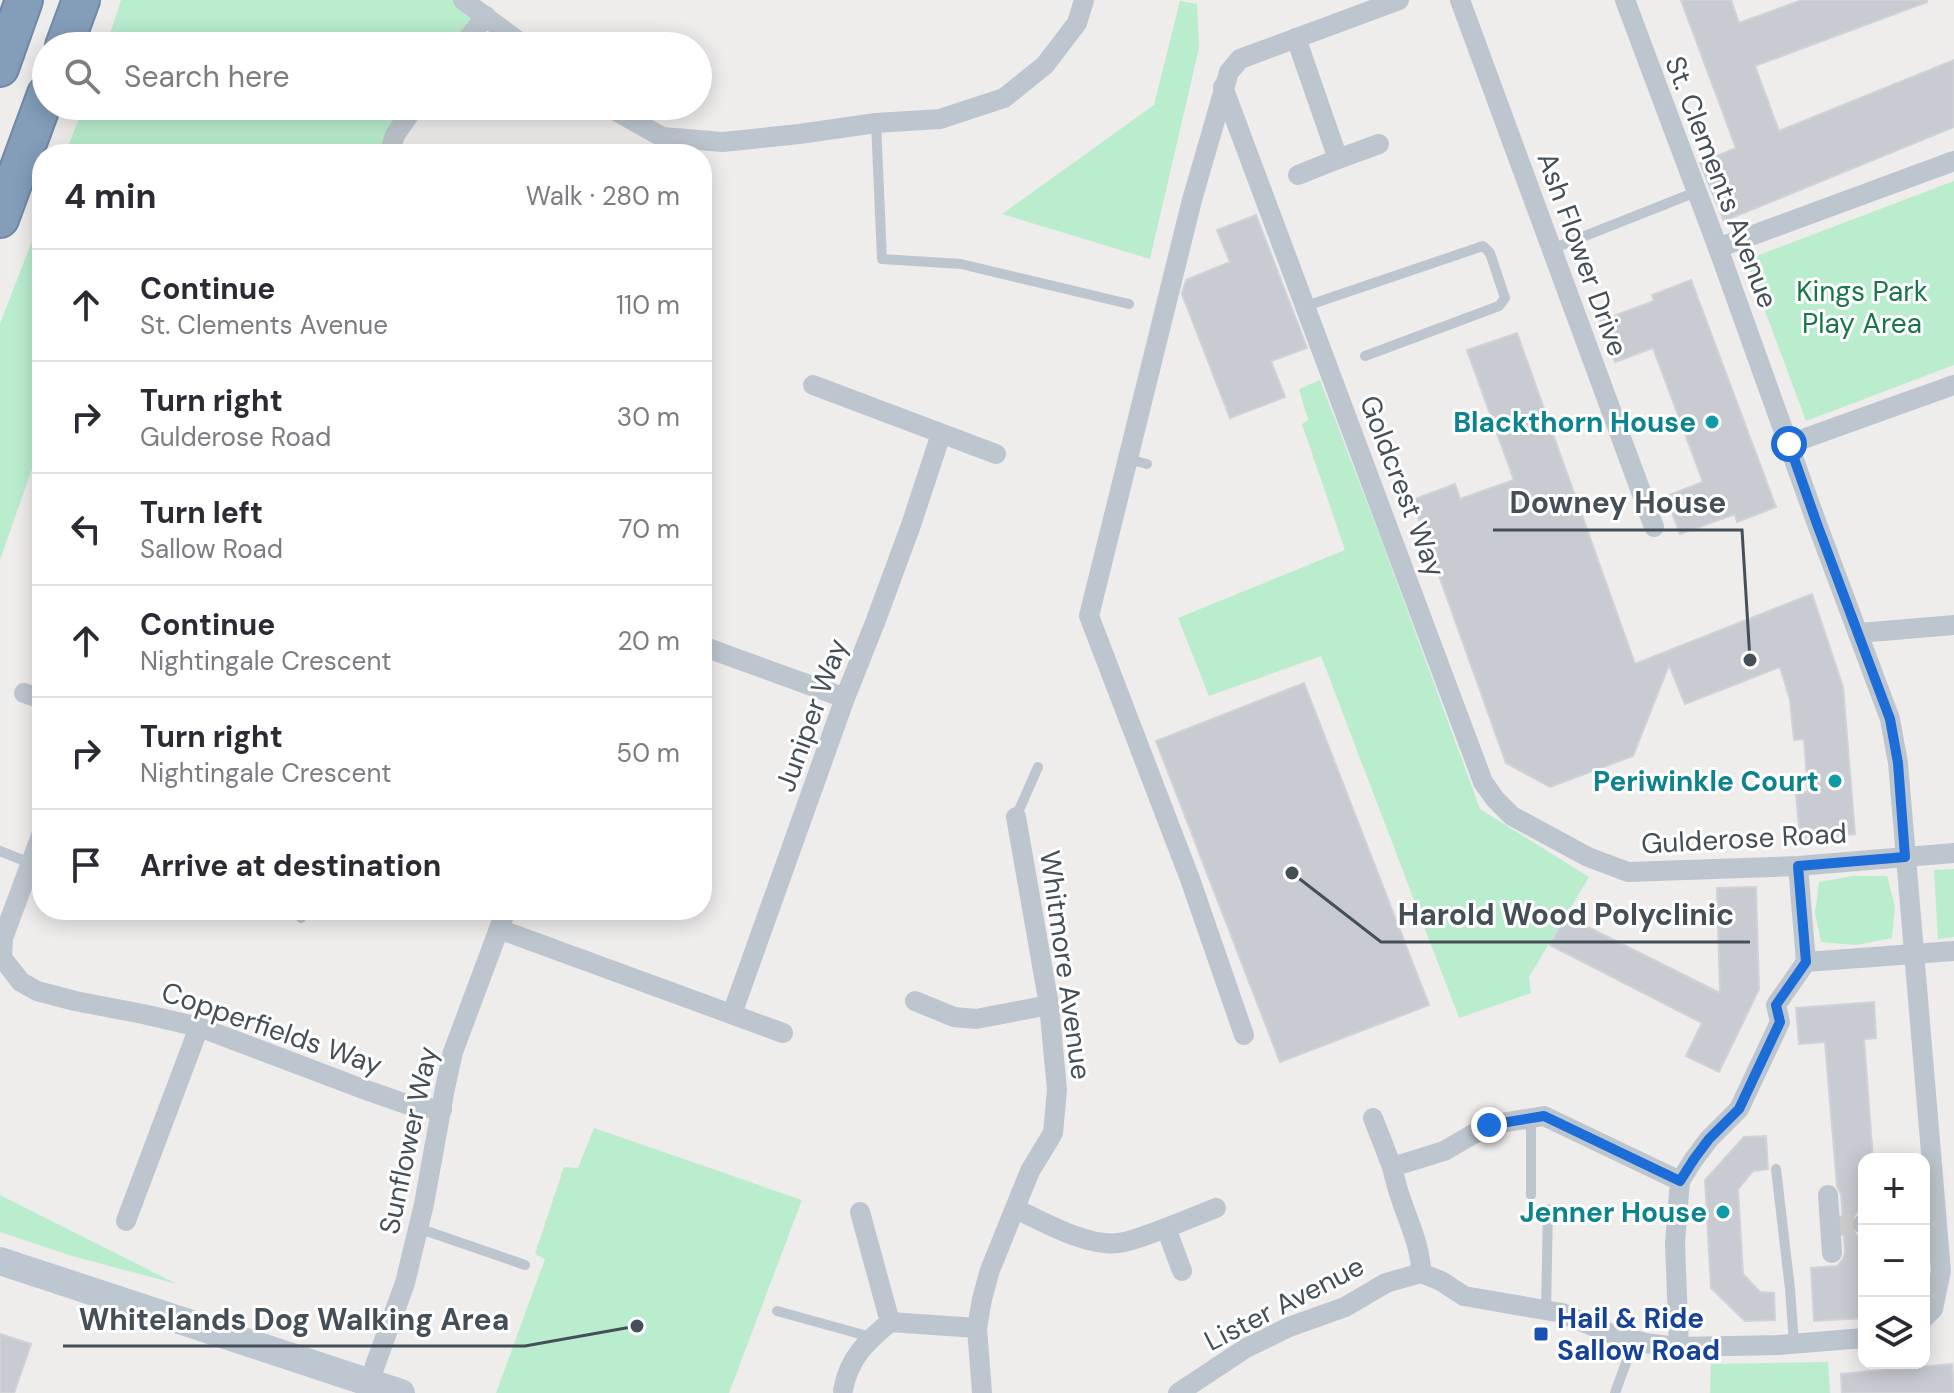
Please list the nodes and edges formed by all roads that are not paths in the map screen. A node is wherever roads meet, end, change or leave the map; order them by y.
1 (24, 0) edge
2 (81, 0) edge
3 (463, 0) edge
4 (1084, 0) edge
5 (1399, 0) edge
6 (1460, 0) edge
7 (1625, 0) edge
8 (486, 16) junction
9 (69, 32) edge
10 (473, 32) edge
11 (507, 32) edge
12 (1296, 38) junction
13 (0, 68) edge
14 (1223, 87) junction
15 (36, 120) edge
16 (405, 120) edge
17 (632, 120) edge
18 (876, 123) junction
19 (392, 144) edge
20 (1379, 144) dead end
21 (1338, 159) junction
22 (1954, 161) edge
23 (1298, 175) dead end
24 (1696, 192) junction
25 (0, 219) edge
26 (1718, 248) junction
27 (1552, 249) junction
28 (1129, 304) dead end
29 (1306, 306) junction
30 (1365, 356) dead end
31 (813, 385) dead end
32 (1954, 385) edge
33 (941, 434) junction
34 (1789, 444) junction
35 (996, 454) dead end
36 (1654, 527) dead end
37 (1954, 625) edge
38 (1859, 633) junction
39 (712, 650) edge
40 (845, 698) junction
41 (1038, 767) dead end
42 (1016, 817) joint
43 (0, 851) edge
44 (1954, 853) edge
45 (1588, 857) joint
46 (1905, 857) junction
47 (32, 858) edge
48 (30, 863) junction
49 (1798, 866) junction
50 (502, 920) edge
51 (1954, 951) edge
52 (1913, 954) junction
53 (1, 959) edge
54 (1806, 962) junction
55 (915, 1001) dead end
56 (1049, 1005) junction
57 (732, 1014) junction
58 (199, 1027) junction
59 (783, 1033) dead end
60 (1244, 1035) dead end
61 (442, 1110) junction
62 (1531, 1117) junction
63 (1373, 1118) dead end
64 (1925, 1153) edge
65 (1392, 1167) junction
66 (1776, 1169) dead end
67 (1680, 1181) junction
68 (1531, 1195) dead end
69 (1828, 1195) dead end
70 (1216, 1208) dead end
71 (1016, 1209) junction
72 (1548, 1209) dead end
73 (860, 1212) dead end
74 (1930, 1219) edge
75 (126, 1221) dead end
76 (418, 1228) junction
77 (1166, 1228) junction
78 (1832, 1253) dead end
79 (0, 1261) edge
80 (525, 1265) dead end
81 (1182, 1271) dead end
82 (1948, 1271) edge
83 (1421, 1273) junction
84 (1546, 1310) junction
85 (777, 1311) dead end
86 (1930, 1312) edge
87 (890, 1322) junction
88 (977, 1328) junction
89 (871, 1337) junction
90 (1858, 1338) edge
91 (1634, 1341) junction
92 (1786, 1344) junction
93 (1679, 1347) junction
94 (369, 1382) junction
95 (843, 1390) dead end
96 (401, 1393) edge
97 (982, 1393) edge
98 (1178, 1393) edge
99 (1615, 1393) edge

1 - 13 highway
2 - 9 highway
3 - 8 street
4 - 18 street
5 - 12 street
6 - 27 street, Ash Flower Drive
7 - 24 street, St. Clements Avenue
8 - 10 street
8 - 11 street
12 - 14 street
12 - 21 street
14 - 29 street, Goldcrest Way
14 - 60 street
15 - 25 highway
16 - 19 street
17 - 18 street
18 - 28 lane
20 - 21 street
21 - 23 street
22 - 26 street
24 - 26 street, St. Clements Avenue
24 - 27 lane
26 - 34 street, St. Clements Avenue
27 - 36 street, Ash Flower Drive
29 - 30 lane
29 - 45 street, Goldcrest Way
31 - 33 street
32 - 34 street
33 - 35 street
33 - 40 street, Juniper Way
34 - 38 street, St. Clements Avenue
37 - 38 street
38 - 46 street, St. Clements Avenue
39 - 40 street
40 - 57 street, Juniper Way
41 - 42 lane
42 - 56 street, Whitmore Avenue
43 - 48 lane
44 - 46 street, Gulderose Road
45 - 49 street, Gulderose Road
46 - 49 street, Gulderose Road
46 - 52 street, St. Clements Avenue
47 - 48 street, Copperfields Way
48 - 53 street, Copperfields Way
49 - 54 street
50 - 57 street
50 - 61 street, Sunflower Way
51 - 52 street
52 - 54 street
52 - 64 street, St. Clements Avenue
53 - 58 street, Copperfields Way
54 - 67 street
55 - 56 street
56 - 71 street, Whitmore Avenue
57 - 59 street
58 - 61 street, Copperfields Way
58 - 75 street
61 - 76 street, Sunflower Way
62 - 65 street
62 - 67 street
62 - 68 lane
63 - 65 street
65 - 83 street
66 - 92 lane
67 - 93 street
69 - 78 street
70 - 77 street
71 - 77 street
71 - 88 street, Whitmore Avenue
72 - 84 lane
73 - 87 street
74 - 82 street, St. Clements Avenue
76 - 80 lane
76 - 94 street, Sunflower Way
77 - 81 street
79 - 94 street
82 - 86 street, St. Clements Avenue
83 - 84 street
83 - 98 street, Lister Avenue
84 - 91 street
85 - 89 lane
87 - 88 street
87 - 89 street
88 - 97 street, Whitmore Avenue
89 - 95 street
90 - 92 street
91 - 93 street
91 - 99 lane
92 - 93 street
94 - 96 street

